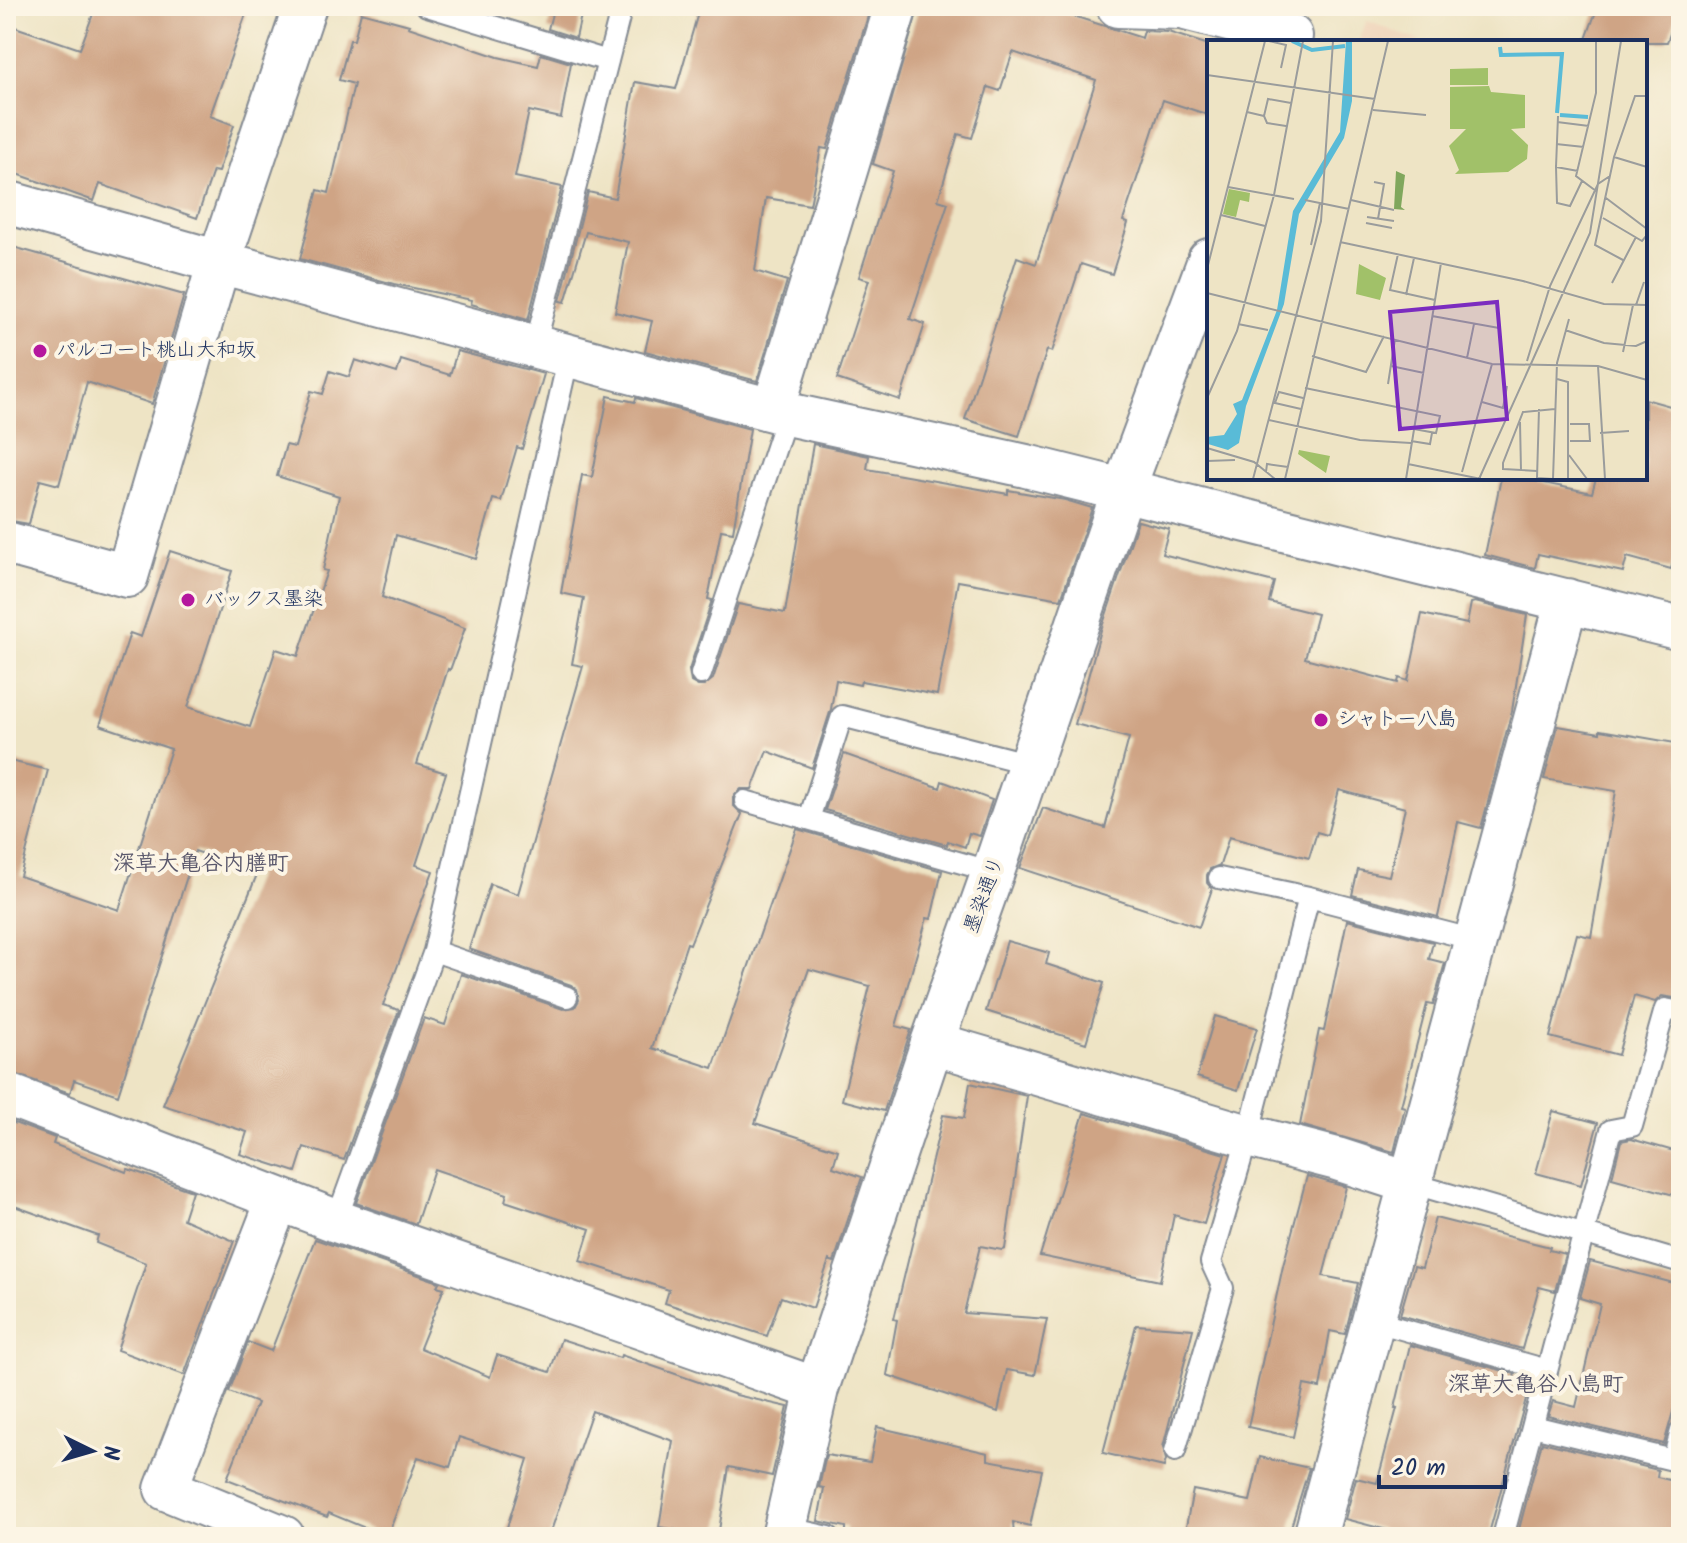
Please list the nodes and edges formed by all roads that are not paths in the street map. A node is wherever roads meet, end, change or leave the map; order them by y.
1 (305, 6) edge
2 (427, 6) edge
3 (622, 6) edge
4 (896, 6) edge
5 (1118, 6) edge
6 (1295, 28) edge
7 (608, 61) junction
8 (6, 202) edge
9 (219, 262) junction
10 (1207, 265) edge
11 (552, 350) junction
12 (780, 412) junction
13 (1123, 491) junction
14 (1162, 520) dead end
15 (6, 543) edge
16 (1567, 600) junction
17 (1681, 629) edge
18 (701, 674) dead end
19 (1030, 764) junction
20 (745, 801) dead end
21 (809, 819) junction
22 (993, 872) junction
23 (1219, 878) dead end
24 (1309, 897) junction
25 (1475, 940) junction
26 (434, 951) junction
27 (567, 997) dead end
28 (1681, 1012) edge
29 (932, 1043) junction
30 (6, 1094) edge
31 (1248, 1136) junction
32 (1411, 1183) junction
33 (278, 1199) junction
34 (336, 1221) junction
35 (1583, 1233) junction
36 (1681, 1262) edge
37 (1373, 1321) junction
38 (1547, 1370) junction
39 (817, 1389) junction
40 (1533, 1426) junction
41 (1681, 1431) edge
42 (1175, 1451) dead end
43 (784, 1532) edge
44 (283, 1537) edge
45 (829, 1537) edge
46 (1315, 1537) edge
47 (1503, 1537) edge

1 - 9 street
2 - 7 lane
3 - 7 lane
4 - 12 street
5 - 6 street
7 - 11 lane
8 - 9 street
9 - 11 street
9 - 15 street
10 - 13 street, 墨染通り
11 - 12 street
11 - 26 lane
12 - 13 street
12 - 18 lane
13 - 14 street
13 - 16 street
13 - 19 street, 墨染通り
16 - 17 street
16 - 25 street
19 - 21 lane
19 - 22 street, 墨染通り
20 - 21 lane
21 - 22 lane
22 - 29 street, 墨染通り
23 - 24 lane
24 - 25 lane
24 - 31 lane
25 - 32 street
26 - 27 lane
26 - 34 lane
28 - 35 lane
29 - 31 street
29 - 39 street, 墨染通り
30 - 33 street
31 - 32 street
31 - 42 lane
32 - 35 lane
32 - 37 street
33 - 34 street
33 - 44 street
34 - 39 street
35 - 36 lane
35 - 38 lane
37 - 38 lane
37 - 46 street
38 - 40 lane
39 - 43 street, 墨染通り
40 - 41 lane
40 - 47 lane
43 - 45 lane

